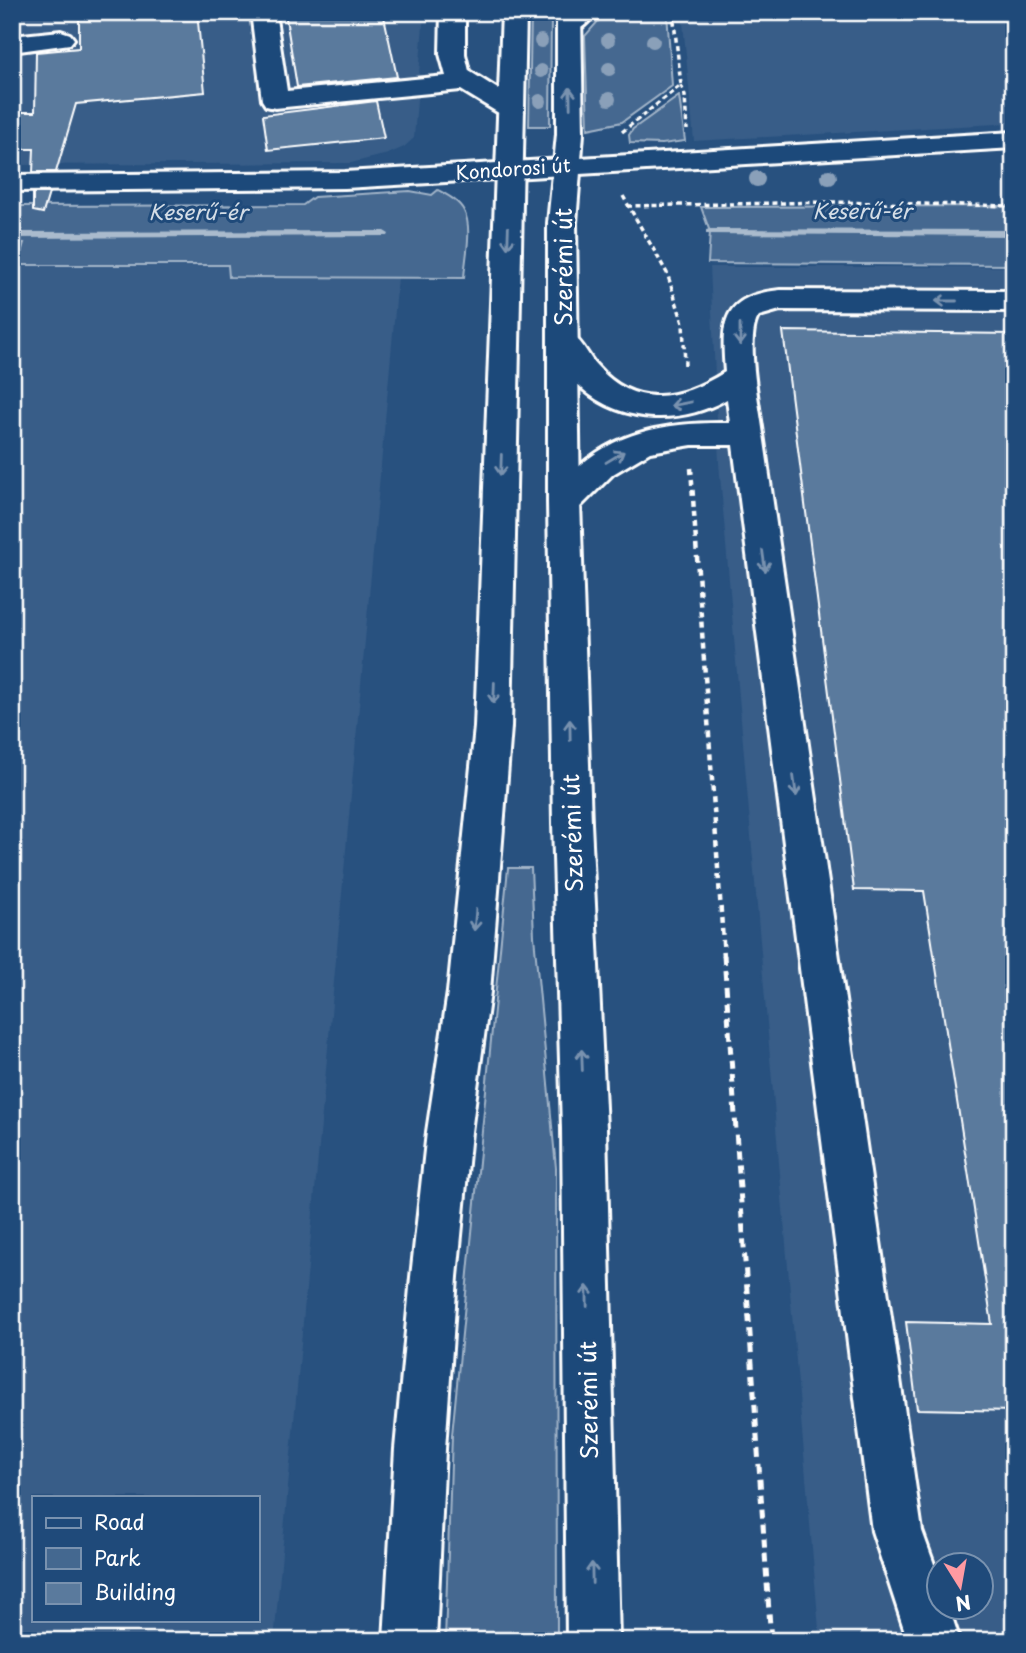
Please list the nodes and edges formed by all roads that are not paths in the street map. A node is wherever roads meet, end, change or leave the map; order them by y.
1 (263, 12) edge
2 (453, 12) edge
3 (514, 12) edge
4 (574, 17) edge
5 (61, 39) dead end
6 (12, 44) edge
7 (463, 82) junction
8 (511, 108) junction
9 (1014, 140) edge
10 (566, 166) junction
11 (510, 170) junction
12 (12, 183) edge
13 (1014, 302) edge
14 (563, 343) junction
15 (742, 376) junction
16 (687, 419) junction
17 (747, 434) junction
18 (564, 502) junction
19 (410, 1641) edge
20 (593, 1641) edge
21 (934, 1641) edge

1 - 7 main road
2 - 7 main road
3 - 8 main road
10 -> 4 main road, Szerémi út
5 - 6 main road
7 - 8 main road
8 - 11 main road
9 - 10 main road, Kondorosi út
10 - 11 main road, Kondorosi út
10 - 14 main road, Szerémi út
11 - 12 main road, Kondorosi út
11 -> 19 main road
13 -> 15 main road
16 -> 14 main road
14 - 18 main road, Szerémi út
15 - 16 main road
15 - 17 main road
16 - 17 main road
18 -> 16 main road
17 -> 21 main road
20 -> 18 main road, Szerémi út

